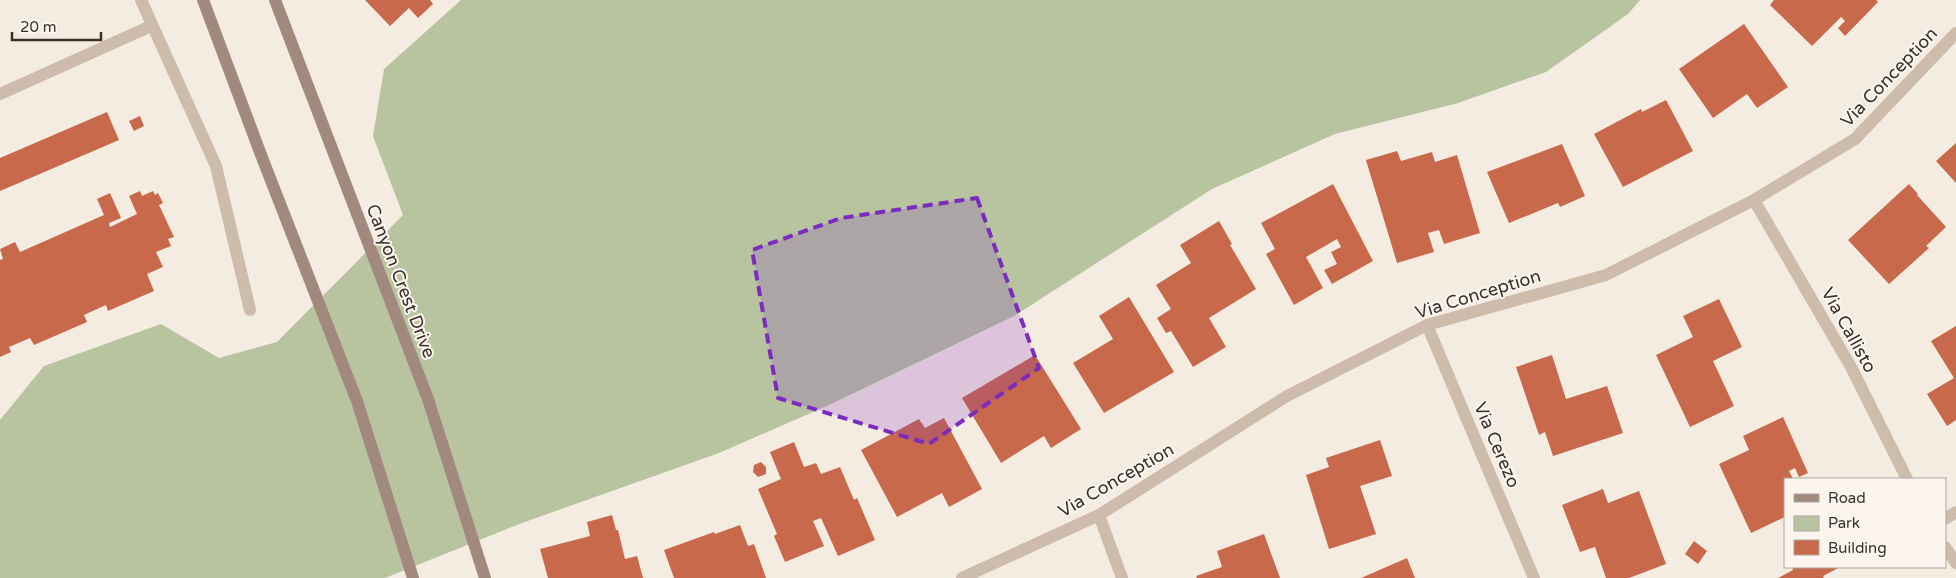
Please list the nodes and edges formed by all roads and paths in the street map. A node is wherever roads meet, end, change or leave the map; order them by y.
1 (141, 0) edge
2 (203, 0) edge
3 (275, 0) edge
4 (151, 26) junction
5 (1956, 33) edge
6 (0, 94) edge
7 (1754, 200) junction
8 (250, 310) dead end
9 (1427, 325) junction
10 (1906, 478) edge
11 (1099, 514) junction
12 (1946, 548) edge
13 (1956, 563) edge
14 (413, 578) edge
15 (485, 578) edge
16 (962, 578) edge
17 (1122, 578) edge
18 (1534, 578) edge

1 - 4 street
2 - 14 main road
3 - 15 main road, Canyon Crest Drive
4 - 6 street
4 - 8 street
5 - 7 street, Via Conception
7 - 9 street, Via Conception
7 - 10 street, Via Callisto
9 - 11 street, Via Conception
9 - 18 street, Via Cerezo
11 - 16 street, Via Conception
11 - 17 street
12 - 13 street

